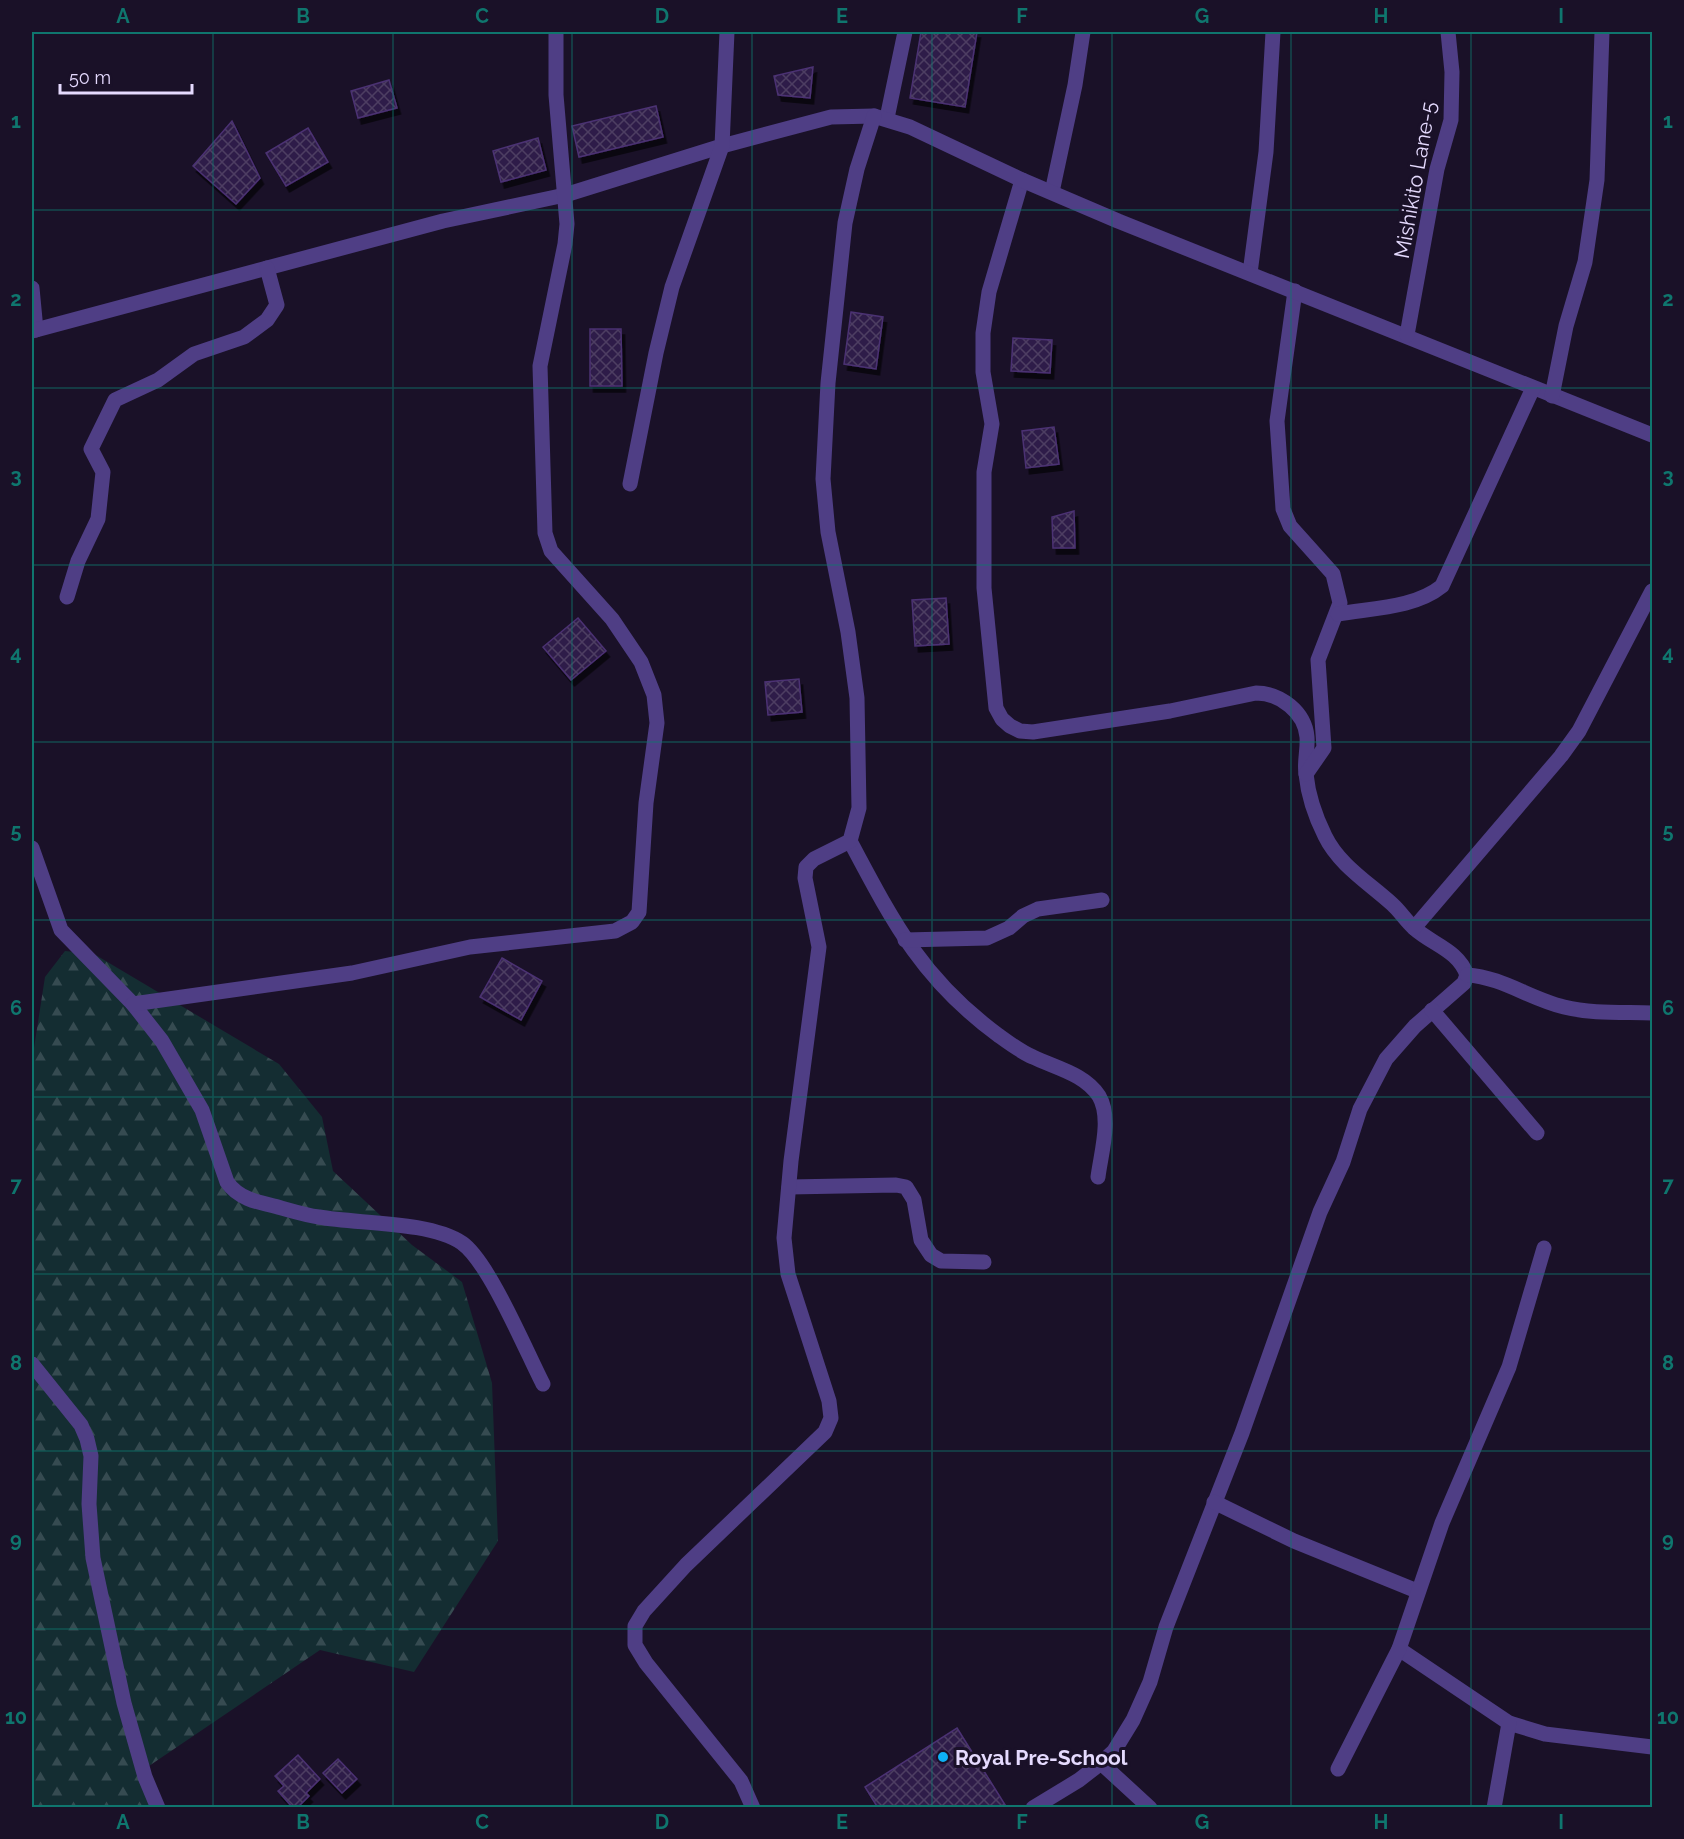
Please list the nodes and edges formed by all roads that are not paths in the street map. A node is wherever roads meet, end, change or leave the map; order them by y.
1 (555, 32) edge
2 (727, 32) edge
3 (905, 32) edge
4 (1083, 32) edge
5 (1273, 32) edge
6 (1448, 32) edge
7 (1602, 32) edge
8 (880, 117) junction
9 (722, 146) junction
10 (1022, 180) junction
11 (1052, 192) junction
12 (565, 195) junction
13 (267, 268) junction
14 (1250, 273) junction
15 (32, 288) edge
16 (1295, 291) junction
17 (34, 331) edge
18 (1407, 335) junction
19 (1533, 388) junction
20 (1552, 396) junction
21 (1653, 435) edge
22 (630, 484) dead end
23 (1653, 591) edge
24 (68, 597) dead end
25 (1338, 614) junction
26 (1305, 774) junction
27 (850, 841) junction
28 (32, 848) edge
29 (1102, 900) dead end
30 (1414, 928) junction
31 (905, 940) junction
32 (1467, 975) junction
33 (133, 1004) junction
34 (1432, 1010) junction
35 (1653, 1013) edge
36 (1537, 1133) dead end
37 (1098, 1177) dead end
38 (789, 1187) junction
39 (1544, 1248) dead end
40 (984, 1262) dead end
41 (32, 1364) edge
42 (543, 1384) dead end
43 (1214, 1502) junction
44 (1417, 1591) junction
45 (1399, 1649) junction
46 (1509, 1724) junction
47 (1653, 1747) edge
48 (1101, 1763) junction
49 (1338, 1769) dead end
50 (158, 1808) edge
51 (753, 1808) edge
52 (1033, 1808) edge
53 (1150, 1808) edge
54 (1494, 1808) edge

1 - 12 street
2 - 9 street
3 - 8 street
4 - 11 street
5 - 14 street
6 - 18 street, Mishikito Lane-5
7 - 20 street
8 - 9 street
8 - 10 street
8 - 27 street
9 - 12 street
9 - 22 street
10 - 11 street
10 - 26 street
11 - 14 street
12 - 13 street
12 - 33 street
13 - 17 street
13 - 24 street
14 - 16 street
15 - 17 street
16 - 18 street
16 - 25 street
18 - 19 street
19 - 20 street
19 - 25 street
20 - 21 street
23 - 30 street
25 - 26 street
26 - 30 street
27 - 31 street
27 - 38 street
28 - 33 street
29 - 31 street
30 - 32 street
31 - 37 street
32 - 34 street
32 - 35 street
33 - 42 street
34 - 36 street
34 - 43 street
38 - 40 street
38 - 51 street
39 - 44 street
41 - 50 street
43 - 44 street
43 - 48 street
44 - 45 street
45 - 46 street
45 - 49 street
46 - 47 street
46 - 54 street
48 - 52 street
48 - 53 street

